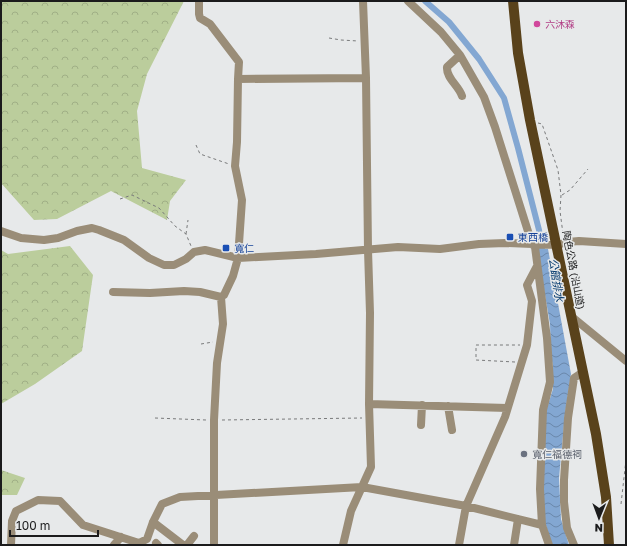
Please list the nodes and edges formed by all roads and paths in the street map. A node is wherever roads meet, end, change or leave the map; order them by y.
1 (199, 1) edge
2 (363, 1) edge
3 (408, 1) edge
4 (513, 1) edge
5 (329, 38) dead end
6 (365, 42) junction
7 (460, 55) junction
8 (366, 78) junction
9 (238, 79) junction
10 (462, 96) dead end
11 (530, 120) junction
12 (196, 145) dead end
13 (235, 166) junction
14 (588, 169) dead end
15 (561, 195) junction
16 (120, 199) dead end
17 (188, 220) dead end
18 (1, 231) edge
19 (186, 234) junction
20 (532, 244) junction
21 (626, 244) edge
22 (553, 245) junction
23 (368, 250) junction
24 (194, 252) junction
25 (238, 258) junction
26 (538, 266) junction
27 (113, 292) dead end
28 (221, 297) junction
29 (571, 316) junction
30 (220, 341) junction
31 (201, 344) dead end
32 (528, 345) junction
33 (626, 361) edge
34 (522, 362) junction
35 (583, 372) junction
36 (370, 404) junction
37 (422, 405) junction
38 (448, 406) junction
39 (507, 408) junction
40 (155, 418) dead end
41 (370, 418) junction
42 (214, 420) junction
43 (421, 425) dead end
44 (452, 430) dead end
45 (541, 458) junction
46 (565, 459) junction
47 (626, 460) edge
48 (362, 487) junction
49 (215, 494) junction
50 (621, 504) dead end
51 (466, 506) junction
52 (518, 519) junction
53 (153, 522) junction
54 (542, 525) junction
55 (194, 536) dead end
56 (121, 537) junction
57 (11, 545) edge
58 (114, 545) edge
59 (183, 545) edge
60 (187, 545) edge
61 (214, 545) edge
62 (343, 545) edge
63 (459, 545) edge
64 (514, 545) edge
65 (549, 545) edge
66 (574, 545) edge
67 (609, 545) edge

1 - 9 street
2 - 6 street
3 - 7 street
4 - 11 main road, 陶色公路 (沿山道)
5 - 6 path
6 - 8 street
7 - 10 street
7 - 20 street
8 - 9 street
8 - 23 street
9 - 13 street
11 - 15 path
11 - 22 main road, 陶色公路 (沿山道)
12 - 13 path
13 - 25 street
14 - 15 path
15 - 22 path
16 - 19 path
17 - 19 path
18 - 24 street
19 - 24 path
20 - 22 street
20 - 23 street
20 - 26 street
21 - 22 street
22 - 29 main road, 陶色公路 (沿山道)
23 - 25 street
23 - 36 street
24 - 25 street
25 - 28 street
26 - 32 street
26 - 45 street
27 - 28 street
28 - 30 street
29 - 33 street
29 - 35 main road, 陶色公路 (沿山道)
30 - 31 path
30 - 42 street
32 - 34 street
32 - 34 path
34 - 39 street
35 - 46 street
35 - 67 main road, 陶色公路 (沿山道)
36 - 37 street
36 - 41 street
37 - 38 street
37 - 43 street
38 - 39 street
38 - 44 street
39 - 51 street
40 - 42 path
41 - 42 path
41 - 48 street
42 - 49 street
45 - 46 path
45 - 54 street
46 - 66 street
47 - 50 path
48 - 49 street
48 - 51 street
48 - 62 street
49 - 53 street
49 - 61 street
51 - 52 street
51 - 63 street
52 - 54 street
52 - 64 street
53 - 56 street
53 - 59 street
54 - 65 street
55 - 60 street
56 - 57 street
56 - 58 street

